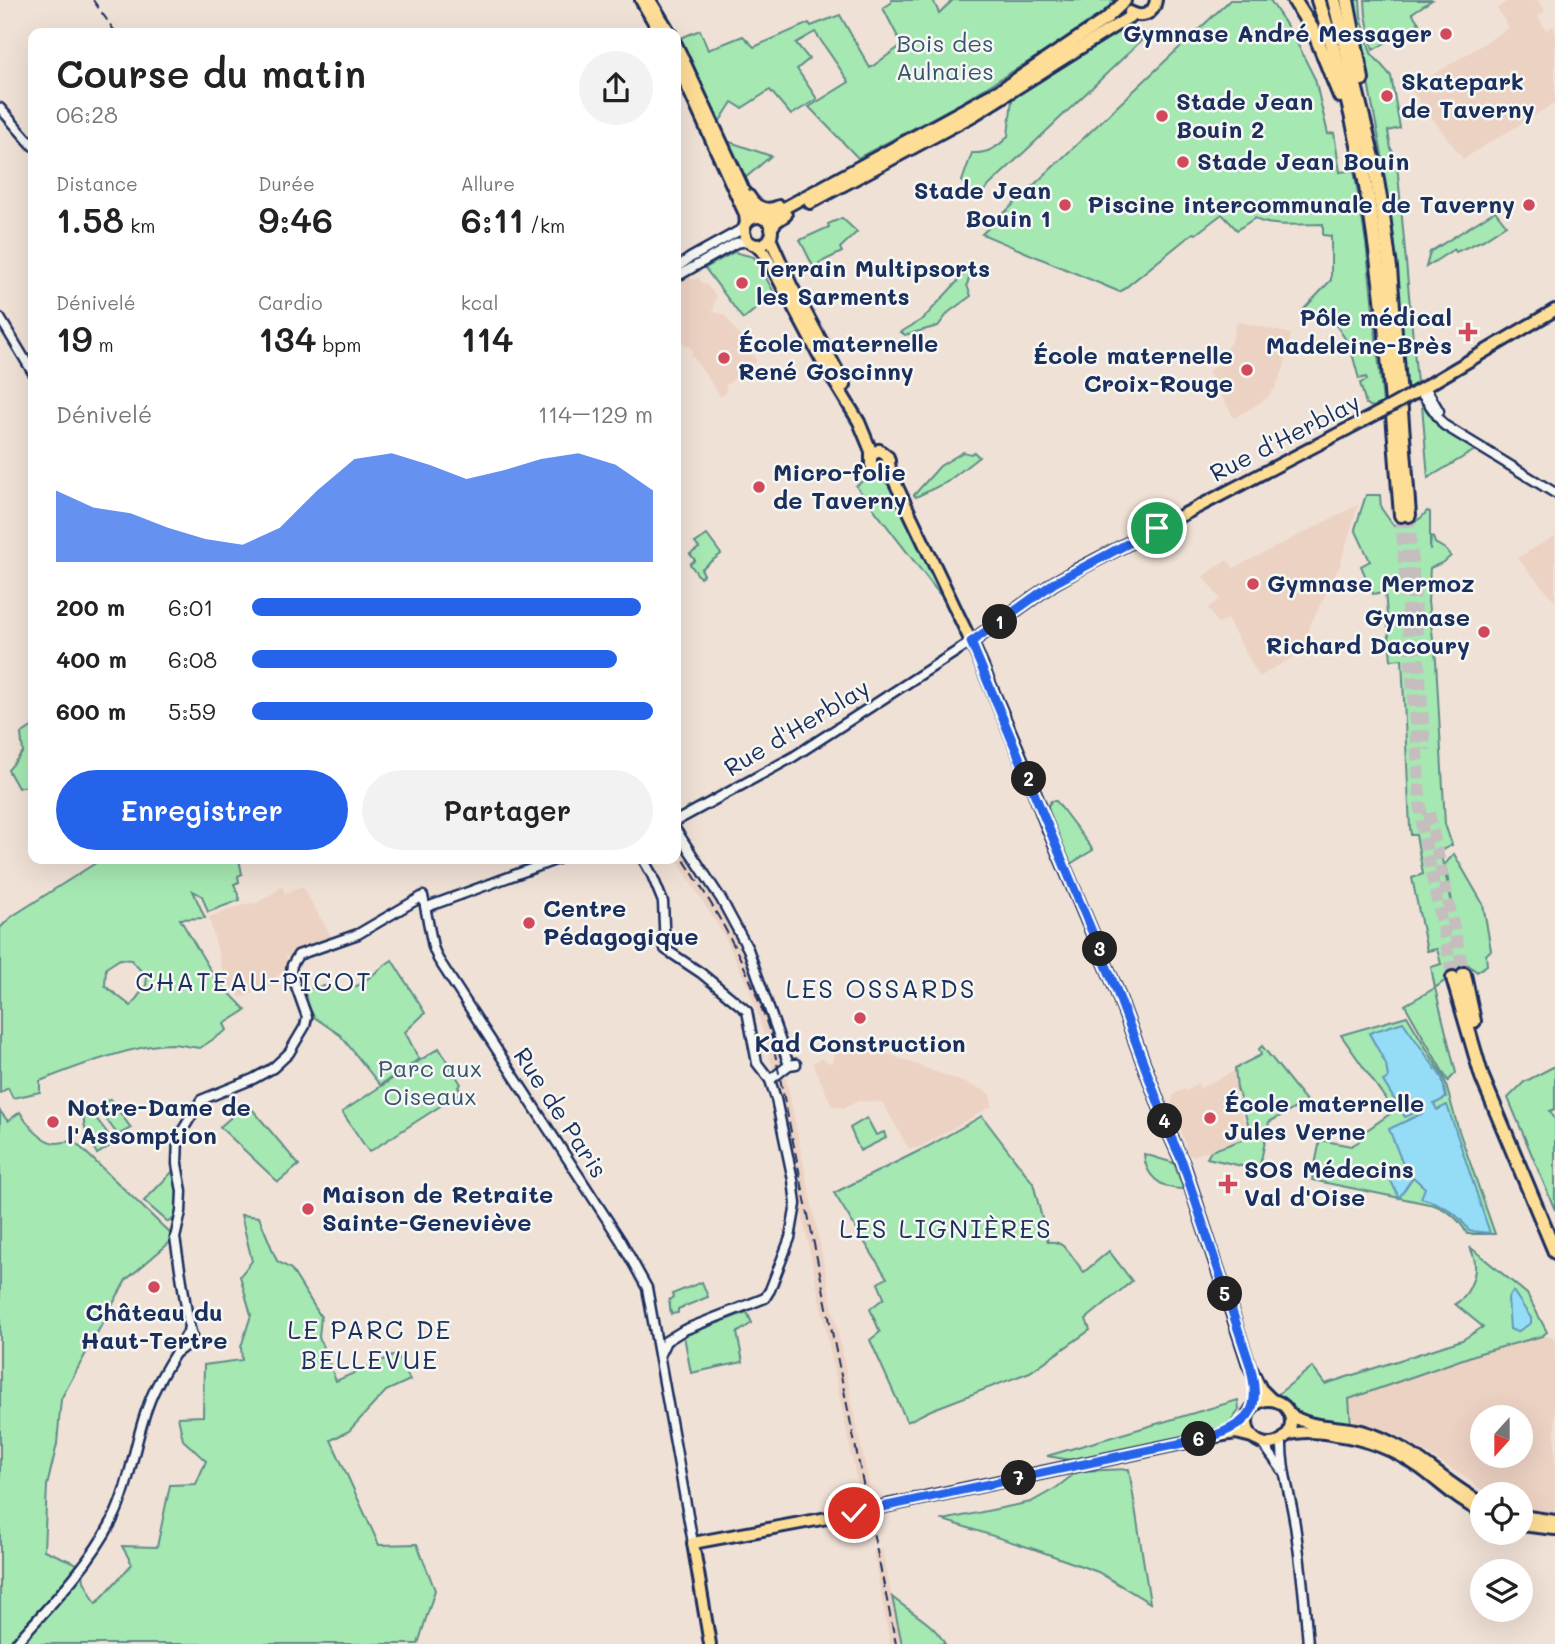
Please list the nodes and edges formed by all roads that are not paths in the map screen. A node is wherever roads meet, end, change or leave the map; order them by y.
1 (640, 0) edge
2 (650, 0) edge
3 (1156, 0) edge
4 (1294, 0) edge
5 (1318, 0) edge
6 (1334, 0) edge
7 (1348, 0) edge
8 (1125, 1) edge
9 (1133, 15) junction
10 (657, 28) edge
11 (667, 28) edge
12 (681, 55) edge
13 (681, 73) edge
14 (0, 108) edge
15 (28, 140) edge
16 (898, 147) junction
17 (1360, 152) junction
18 (1374, 162) junction
19 (741, 184) junction
20 (760, 218) junction
21 (745, 226) junction
22 (770, 233) junction
23 (752, 243) junction
24 (681, 264) edge
25 (681, 274) edge
26 (1555, 310) edge
27 (0, 318) edge
28 (28, 365) edge
29 (1418, 391) junction
30 (876, 453) junction
31 (889, 461) junction
32 (878, 469) junction
33 (1555, 493) edge
34 (904, 503) junction
35 (968, 644) junction
36 (681, 818) edge
37 (681, 838) edge
38 (544, 864) edge
39 (646, 864) edge
40 (427, 907) junction
41 (770, 1080) junction
42 (1555, 1231) edge
43 (1555, 1252) edge
44 (654, 1330) junction
45 (673, 1336) junction
46 (660, 1354) junction
47 (1250, 1365) junction
48 (1272, 1400) junction
49 (1254, 1405) junction
50 (1290, 1414) junction
51 (1247, 1417) junction
52 (1211, 1437) junction
53 (1252, 1437) junction
54 (1285, 1437) junction
55 (1263, 1444) junction
56 (1284, 1473) junction
57 (1470, 1496) edge
58 (1470, 1505) edge
59 (1533, 1518) edge
60 (1555, 1521) edge
61 (1533, 1526) edge
62 (1555, 1529) edge
63 (693, 1543) junction
64 (15, 1644) edge
65 (710, 1644) edge
66 (1308, 1644) edge

1 - 10 main road
2 - 11 main road
3 - 9 main road
4 - 17 highway
5 - 17 highway
6 - 18 highway
7 - 18 highway
8 - 9 main road
8 - 16 main road
9 - 22 main road
12 - 19 main road
13 - 21 main road
14 - 15 street
16 - 19 main road
16 - 20 main road
17 - 18 highway
19 - 20 main road
20 - 21 main road
20 - 22 main road
21 - 23 main road
21 - 24 street
22 - 23 main road
22 - 30 main road
23 - 25 street
23 - 30 main road
26 - 29 main road, Rue d'Herblay
27 - 28 street
29 - 33 street
29 - 35 main road, Rue d'Herblay, bridge
30 - 31 main road
30 - 32 main road
31 - 32 main road
31 - 34 main road
32 - 34 main road
34 - 35 main road
35 - 36 street, Rue d'Herblay
35 - 47 main road
37 - 41 street
38 - 40 street
39 - 41 street
40 - 44 street, Rue de Paris
40 - 64 street, Rue de Paris
41 - 45 street
42 - 43 highway
44 - 45 street
44 - 46 street, Rue de Paris
45 - 46 street
46 - 63 street, Rue de Paris
47 - 48 main road
47 - 49 main road
48 - 49 main road
48 - 50 main road
49 - 51 main road
50 - 54 main road
50 - 57 main road
51 - 52 main road
51 - 53 main road
52 - 53 main road
52 - 63 main road, bridge
53 - 55 main road
54 - 55 main road
54 - 56 street
54 - 58 main road
55 - 56 street
56 - 66 street
59 - 60 main road
61 - 62 main road
63 - 65 main road

